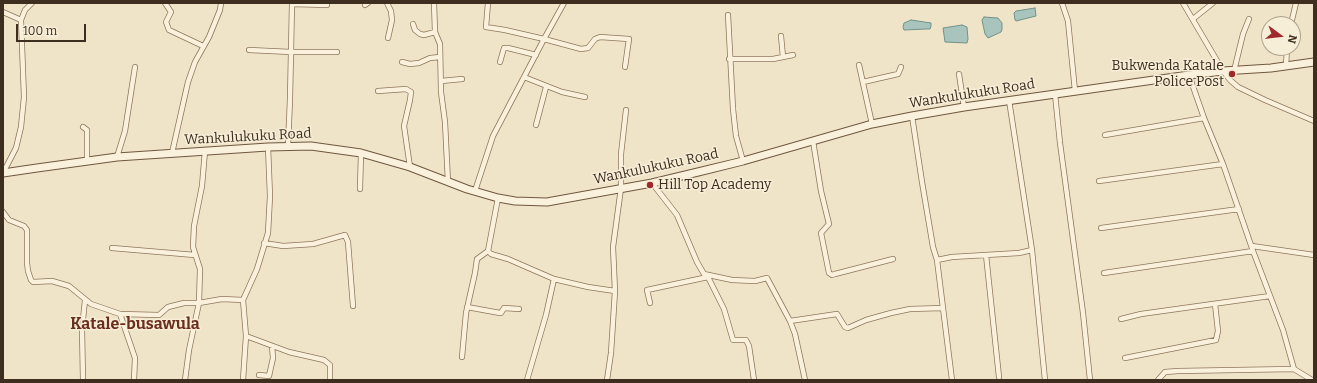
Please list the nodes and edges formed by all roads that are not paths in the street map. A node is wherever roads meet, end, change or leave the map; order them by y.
1 (32, 3) edge
2 (165, 3) edge
3 (221, 3) edge
4 (292, 3) edge
5 (387, 3) edge
6 (434, 3) edge
7 (488, 3) edge
8 (564, 3) edge
9 (1062, 3) edge
10 (1183, 3) edge
11 (1213, 3) edge
12 (1296, 3) edge
13 (327, 4) dead end
14 (3, 12) edge
15 (728, 15) dead end
16 (1293, 16) edge
17 (1193, 19) junction
18 (1250, 19) dead end
19 (21, 20) junction
20 (413, 24) dead end
21 (435, 32) junction
22 (781, 36) dead end
23 (388, 38) dead end
24 (544, 39) junction
25 (203, 46) junction
26 (249, 50) dead end
27 (290, 52) junction
28 (337, 52) dead end
29 (536, 55) junction
30 (793, 55) dead end
31 (1287, 56) edge
32 (440, 57) junction
33 (783, 57) junction
34 (729, 59) junction
35 (402, 62) dead end
36 (500, 62) dead end
37 (1314, 62) edge
38 (859, 65) dead end
39 (1286, 66) junction
40 (135, 67) dead end
41 (624, 67) dead end
42 (901, 67) dead end
43 (1234, 70) junction
44 (1223, 71) junction
45 (959, 74) dead end
46 (1189, 75) junction
47 (524, 77) junction
48 (462, 79) dead end
49 (440, 81) junction
50 (862, 82) junction
51 (546, 87) junction
52 (378, 91) dead end
53 (1075, 91) junction
54 (1055, 94) junction
55 (585, 97) dead end
56 (1009, 100) junction
57 (964, 107) junction
58 (626, 110) dead end
59 (912, 116) junction
60 (1204, 118) junction
61 (1314, 121) edge
62 (872, 124) junction
63 (536, 126) dead end
64 (84, 127) dead end
65 (1105, 135) dead end
66 (813, 141) junction
67 (288, 146) junction
68 (268, 147) junction
69 (205, 151) junction
70 (172, 153) junction
71 (361, 153) junction
72 (117, 157) junction
73 (87, 161) junction
74 (743, 161) junction
75 (1223, 164) junction
76 (410, 167) junction
77 (3, 173) edge
78 (1099, 181) dead end
79 (448, 182) junction
80 (652, 183) junction
81 (621, 188) junction
82 (360, 189) dead end
83 (475, 191) junction
84 (498, 198) junction
85 (1239, 210) junction
86 (3, 212) edge
87 (1101, 228) dead end
88 (264, 243) junction
89 (112, 248) dead end
90 (1252, 249) junction
91 (1032, 250) junction
92 (488, 251) junction
93 (195, 255) junction
94 (986, 255) junction
95 (1314, 255) edge
96 (893, 259) dead end
97 (937, 260) junction
98 (1104, 273) dead end
99 (706, 276) junction
100 (554, 279) junction
101 (615, 290) junction
102 (1270, 296) junction
103 (85, 300) junction
104 (243, 300) junction
105 (199, 303) junction
106 (650, 303) dead end
107 (1215, 304) junction
108 (353, 306) dead end
109 (467, 307) junction
110 (943, 308) junction
111 (519, 309) dead end
112 (120, 314) junction
113 (1121, 319) dead end
114 (790, 321) junction
115 (246, 336) junction
116 (272, 346) junction
117 (462, 357) dead end
118 (1125, 358) dead end
119 (1294, 368) junction
120 (259, 375) dead end
121 (999, 377) dead end
122 (83, 380) edge
123 (134, 380) edge
124 (185, 380) edge
125 (243, 380) edge
126 (330, 380) edge
127 (527, 380) edge
128 (607, 380) edge
129 (754, 380) edge
130 (805, 380) edge
131 (952, 380) edge
132 (1045, 380) edge
133 (1091, 380) edge
134 (1157, 380) edge
135 (1312, 380) edge

1 - 19 street
2 - 25 street
3 - 25 street
4 - 13 street
4 - 27 street
5 - 23 street
6 - 21 street
7 - 24 street
8 - 24 street
9 - 53 street
10 - 17 street
11 - 17 street
12 - 16 street
14 - 19 street
15 - 34 street
17 - 44 street
18 - 43 street
19 - 77 street
20 - 21 street
21 - 32 street
22 - 33 street
24 - 29 street
24 - 41 street
25 - 70 street
26 - 27 street
27 - 28 street
27 - 67 street
29 - 36 street
29 - 47 street
30 - 33 street
31 - 39 street
32 - 35 street
32 - 49 street
33 - 34 street
34 - 74 street
37 - 39 main road, Wankulukuku Road
38 - 50 street
39 - 43 main road, Wankulukuku Road
40 - 72 street
42 - 50 street
43 - 44 main road, Wankulukuku Road
44 - 46 main road, Wankulukuku Road
44 - 61 street
45 - 57 street
46 - 53 main road, Wankulukuku Road
46 - 60 street
47 - 51 street
47 - 83 street
48 - 49 street
49 - 79 street
50 - 62 street
51 - 55 street
51 - 63 street
52 - 76 street
53 - 54 main road, Wankulukuku Road
54 - 56 main road, Wankulukuku Road
54 - 133 street
56 - 57 main road, Wankulukuku Road
56 - 91 street
57 - 59 main road, Wankulukuku Road
58 - 81 street
59 - 62 main road, Wankulukuku Road
59 - 97 street
60 - 65 street
60 - 75 street
62 - 66 main road, Wankulukuku Road
64 - 73 street
66 - 74 main road, Wankulukuku Road
66 - 96 street
67 - 68 main road, Wankulukuku Road
67 - 71 main road, Wankulukuku Road
68 - 69 main road, Wankulukuku Road
68 - 88 street
69 - 70 main road, Wankulukuku Road
69 - 93 street
70 - 72 main road, Wankulukuku Road
71 - 76 main road, Wankulukuku Road
71 - 82 street
72 - 73 main road, Wankulukuku Road
73 - 77 main road, Wankulukuku Road
74 - 80 main road, Wankulukuku Road
75 - 78 street
75 - 85 street
76 - 79 main road, Wankulukuku Road
79 - 83 main road, Wankulukuku Road
80 - 81 main road, Wankulukuku Road
80 - 99 street
81 - 84 main road, Wankulukuku Road
81 - 101 street
83 - 84 main road, Wankulukuku Road
84 - 92 street
85 - 87 street
85 - 90 street
86 - 103 street
88 - 104 street
88 - 108 street
89 - 93 street
90 - 95 street
90 - 98 street
90 - 102 street
91 - 94 street
91 - 132 street
92 - 100 street
92 - 109 street
93 - 105 street
94 - 97 street
94 - 121 street
97 - 110 street
99 - 106 street
99 - 114 street
99 - 129 street
100 - 101 street
100 - 127 street
101 - 128 street
102 - 107 street
102 - 119 street
103 - 112 street
103 - 122 street
104 - 105 street
104 - 115 street
105 - 112 street
105 - 124 street
107 - 113 street
107 - 118 street
109 - 111 street
109 - 117 street
110 - 114 street
110 - 131 street
112 - 123 street
114 - 130 street
115 - 116 street
115 - 125 street
116 - 120 street
116 - 126 street
119 - 134 street
119 - 135 street

